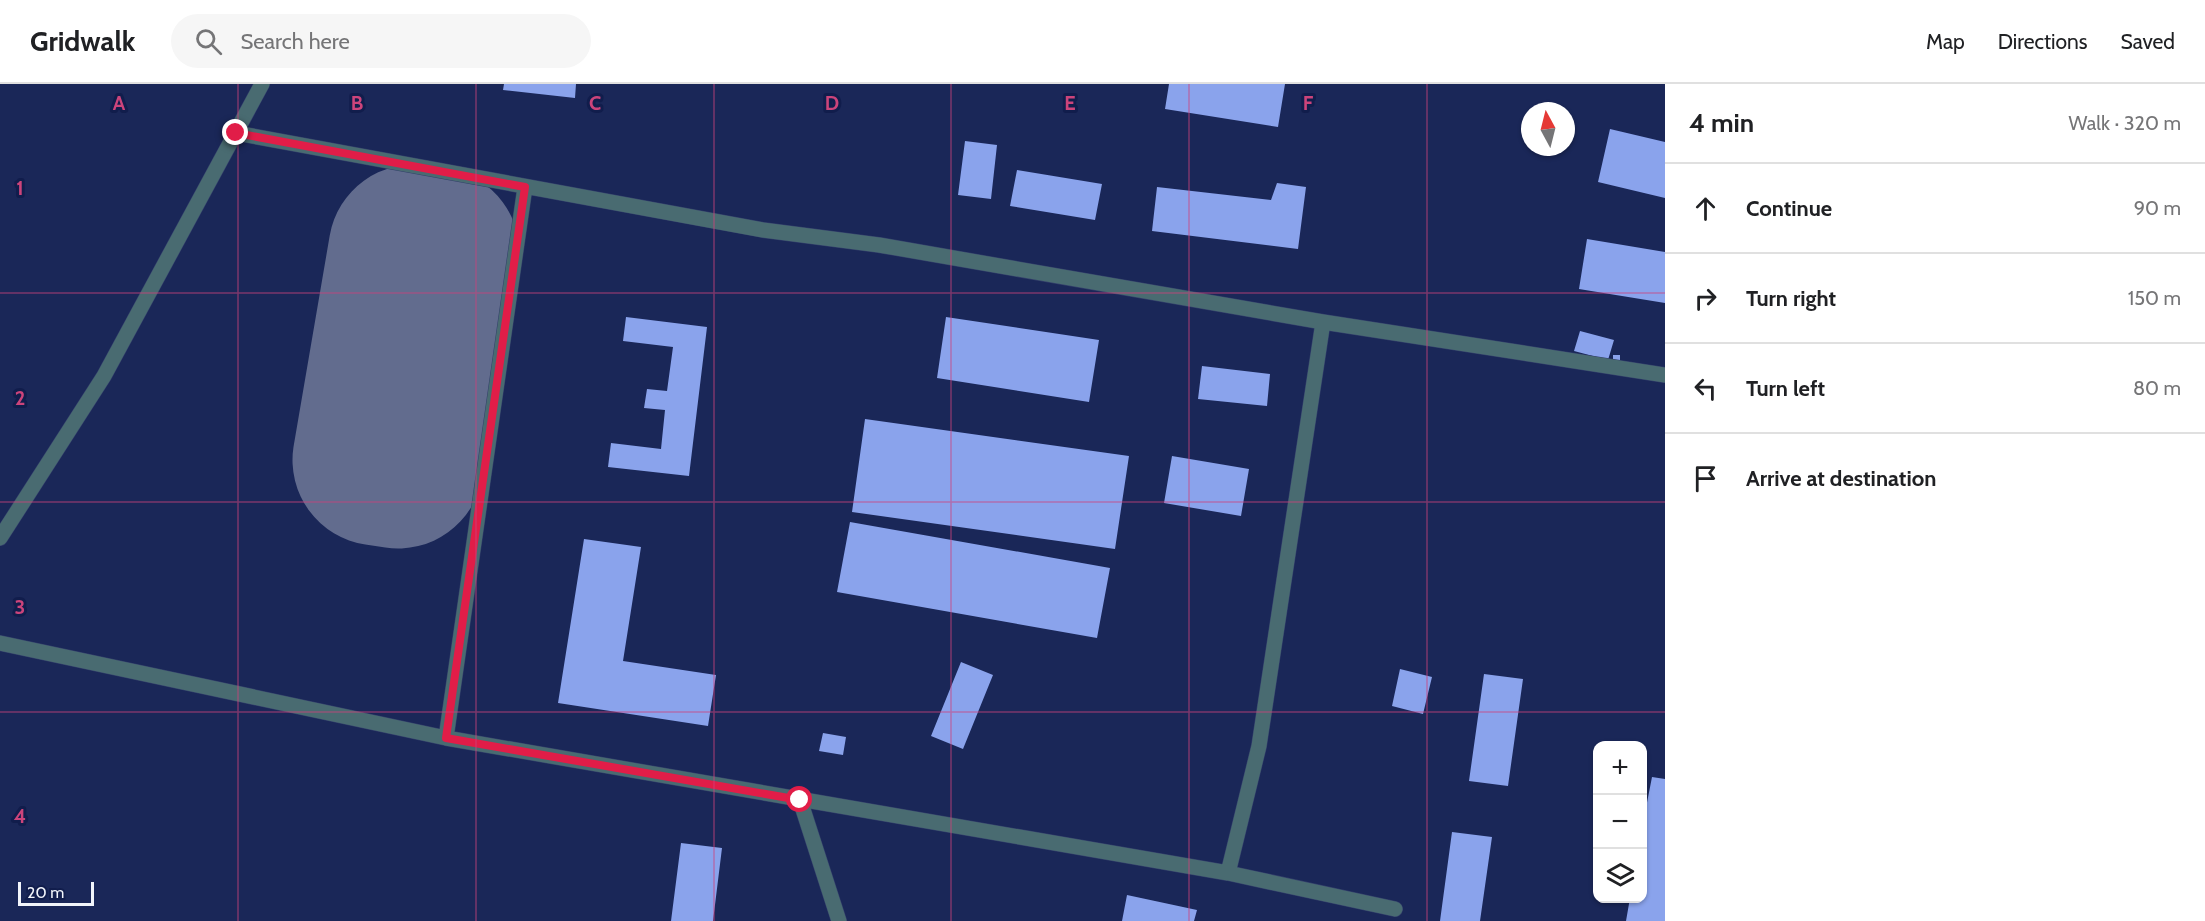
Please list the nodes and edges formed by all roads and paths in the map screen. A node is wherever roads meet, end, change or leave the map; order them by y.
1 (262, 84) edge
2 (236, 133) junction
3 (525, 187) junction
4 (1323, 322) junction
5 (1665, 375) edge
6 (0, 538) edge
7 (0, 643) edge
8 (446, 738) junction
9 (800, 800) junction
10 (1228, 873) junction
11 (1395, 909) dead end
12 (839, 921) edge

1 - 2 street
2 - 3 street
2 - 6 street
3 - 4 street
3 - 8 street
4 - 5 street
4 - 10 street
7 - 8 street
8 - 9 street
9 - 10 street
9 - 12 street
10 - 11 street

